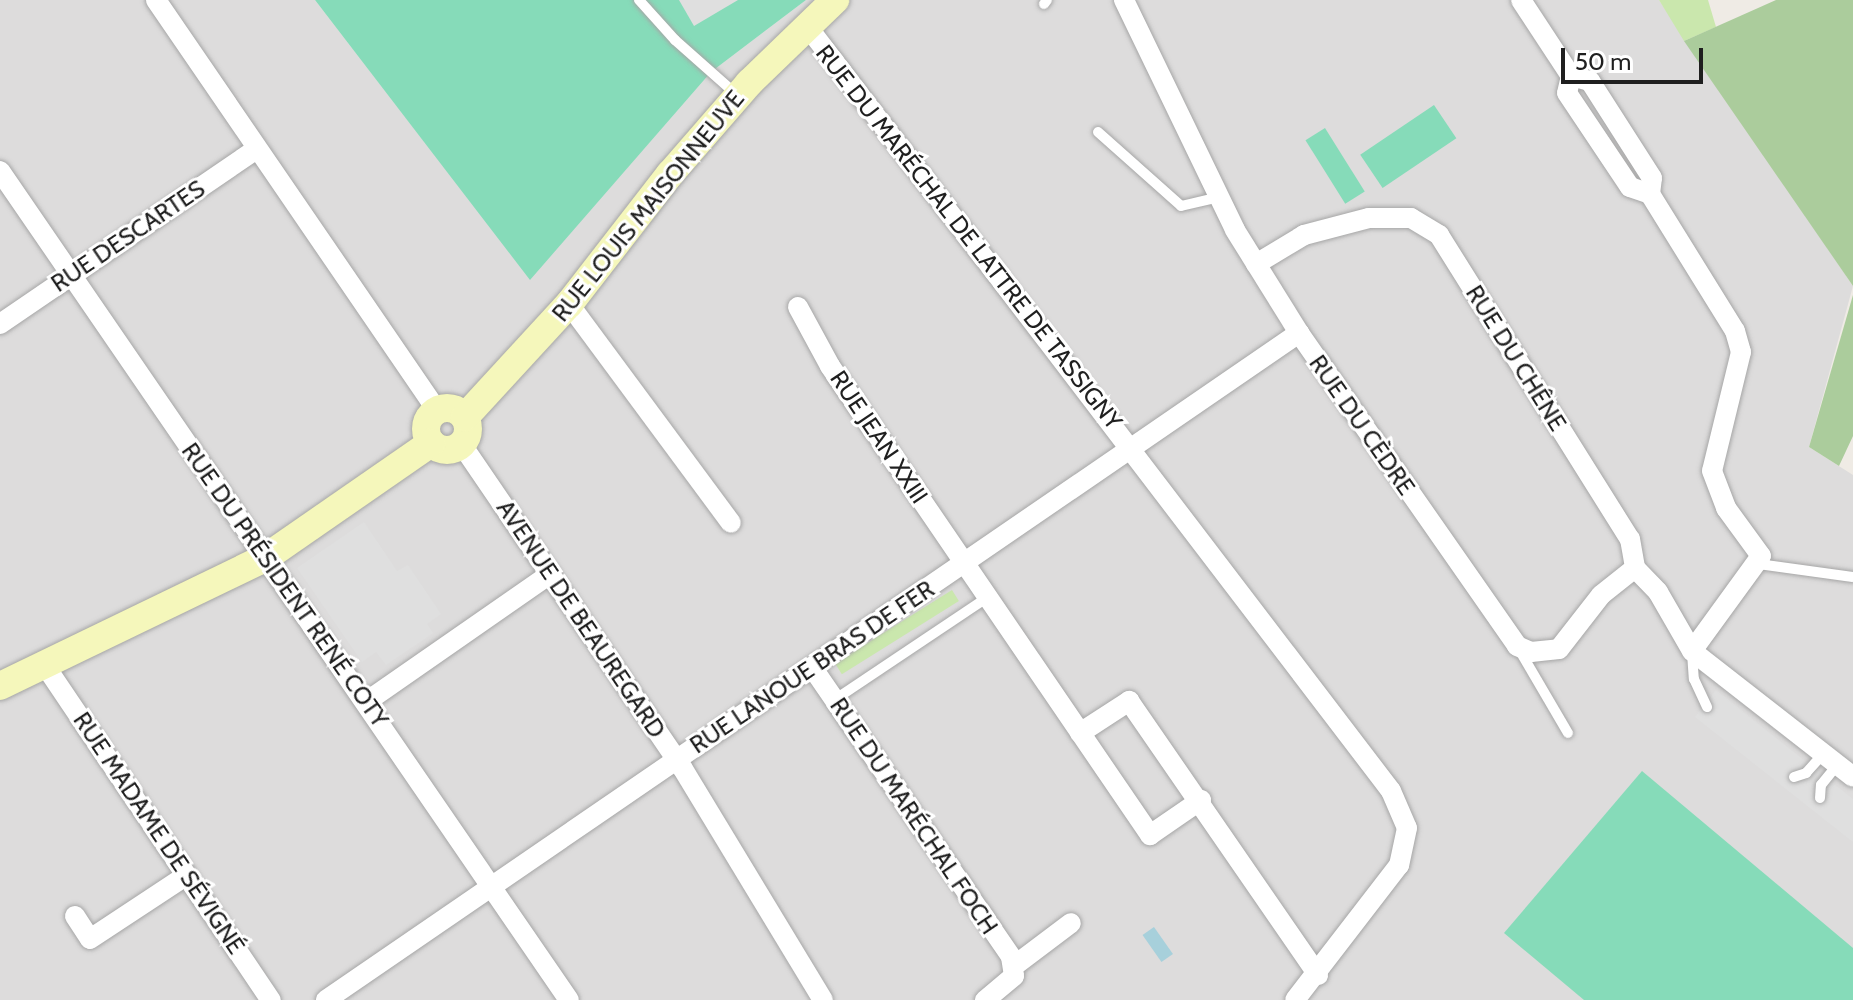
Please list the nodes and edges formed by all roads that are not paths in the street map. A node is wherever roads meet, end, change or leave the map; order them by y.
1 (156, 0) edge
2 (639, 0) edge
3 (835, 0) edge
4 (1124, 0) edge
5 (1521, 0) edge
6 (807, 26) junction
7 (738, 96) junction
8 (1098, 132) dead end
9 (257, 149) junction
10 (0, 171) edge
11 (1219, 197) junction
12 (1256, 264) junction
13 (72, 275) junction
14 (569, 304) junction
15 (798, 307) dead end
16 (0, 324) edge
17 (1299, 333) junction
18 (437, 410) junction
19 (465, 417) junction
20 (431, 443) junction
21 (462, 445) junction
22 (1132, 448) junction
23 (731, 523) dead end
24 (265, 558) junction
25 (965, 563) junction
26 (1758, 564) junction
27 (1635, 568) junction
28 (550, 574) junction
29 (1853, 577) edge
30 (988, 597) junction
31 (1517, 646) junction
32 (1692, 651) junction
33 (46, 667) junction
34 (812, 667) junction
35 (0, 686) edge
36 (834, 700) junction
37 (366, 702) junction
38 (0, 703) edge
39 (1707, 707) dead end
40 (1080, 733) junction
41 (1568, 733) dead end
42 (676, 759) junction
43 (1838, 765) edge
44 (1794, 777) dead end
45 (1820, 798) dead end
46 (1201, 800) junction
47 (187, 875) junction
48 (491, 887) junction
49 (75, 916) dead end
50 (1071, 923) dead end
51 (1014, 966) junction
52 (1318, 975) junction
53 (271, 1000) edge
54 (326, 1000) edge
55 (569, 1000) edge
56 (823, 1000) edge
57 (985, 1000) edge
58 (1295, 1000) edge

1 - 9 street
2 - 7 lane
3 - 6 street, RUE LOUIS MAISONNEUVE
4 - 11 street, RUE DU CÈDRE
5 - 26 street
6 - 7 street, RUE LOUIS MAISONNEUVE
6 - 22 street, RUE DU MARÉCHAL DE LATTRE DE TASSIGNY
7 - 14 street, RUE LOUIS MAISONNEUVE
8 - 11 lane
9 - 13 street, RUE DESCARTES
9 - 18 street
10 - 13 street, RUE DU PRÉSIDENT RENÉ COTY
11 - 12 street, RUE DU CÈDRE
12 - 17 street, RUE DU CÈDRE
12 - 27 street, RUE DU CHÊNE
13 - 16 street, RUE DESCARTES
13 - 24 street, RUE DU PRÉSIDENT RENÉ COTY
14 - 19 street, RUE LOUIS MAISONNEUVE
14 - 23 street
15 - 25 street, RUE JEAN XXIII
17 - 22 street, RUE LANOUE BRAS DE FER
17 - 31 street, RUE DU CÈDRE
18 - 19 street
18 - 20 street
19 - 21 street
20 - 21 street
20 - 24 street
21 - 28 street, AVENUE DE BEAUREGARD
22 - 25 street, RUE LANOUE BRAS DE FER
22 - 52 street, RUE DU MARÉCHAL DE LATTRE DE TASSIGNY
24 - 33 street
24 - 37 street, RUE DU PRÉSIDENT RENÉ COTY
25 - 30 street, RUE JEAN XXIII
25 - 34 street, RUE LANOUE BRAS DE FER
26 - 29 lane
26 - 32 street
27 - 31 street
27 - 32 street, RUE DU CHÊNE
28 - 37 street
28 - 42 street, AVENUE DE BEAUREGARD
30 - 36 lane
30 - 40 street, RUE JEAN XXIII
31 - 41 lane, RUE DU CÈDRE
32 - 39 lane
32 - 43 street
33 - 35 street
33 - 38 street
33 - 47 street, RUE MADAME DE SÉVIGNÉ
34 - 36 street, RUE DU MARÉCHAL FOCH
34 - 42 street, RUE LANOUE BRAS DE FER
36 - 51 street, RUE DU MARÉCHAL FOCH
37 - 48 street, RUE DU PRÉSIDENT RENÉ COTY
40 - 46 street
40 - 46 street, RUE JEAN XXIII
42 - 48 street, RUE LANOUE BRAS DE FER
42 - 56 street, AVENUE DE BEAUREGARD
43 - 44 lane
43 - 45 lane
46 - 52 street
47 - 49 street
47 - 53 street, RUE MADAME DE SÉVIGNÉ
48 - 54 street, RUE LANOUE BRAS DE FER
48 - 55 street, RUE DU PRÉSIDENT RENÉ COTY
50 - 51 street
51 - 57 street
52 - 58 street, RUE DU MARÉCHAL DE LATTRE DE TASSIGNY

